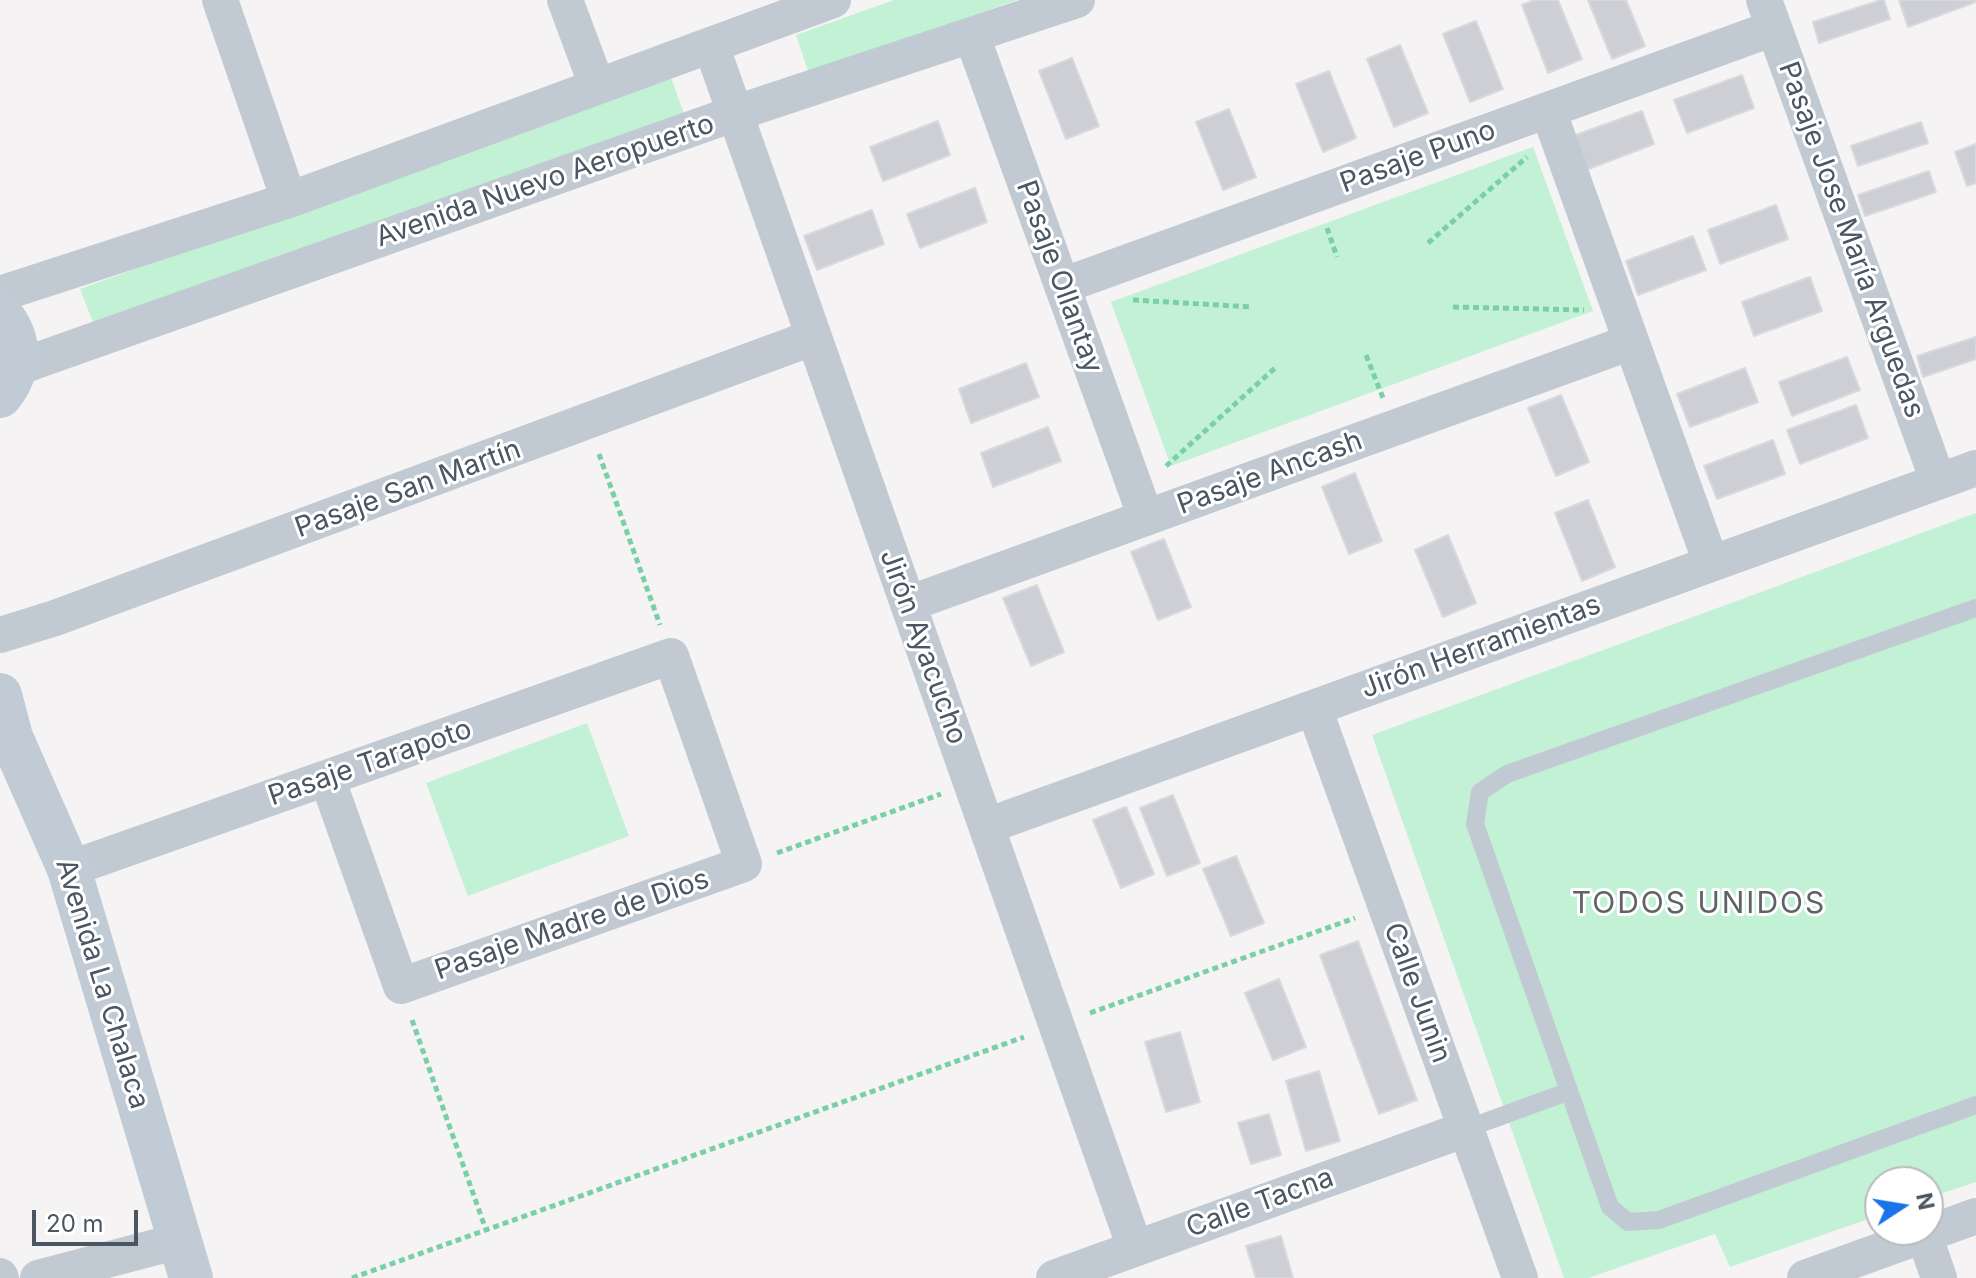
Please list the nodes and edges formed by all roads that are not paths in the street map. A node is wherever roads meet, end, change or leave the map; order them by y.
1 (220, 0) edge
2 (565, 0) edge
3 (833, 0) edge
4 (1077, 0) edge
5 (1769, 14) edge
6 (972, 36) junction
7 (711, 45) junction
8 (597, 86) junction
9 (736, 113) junction
10 (1552, 121) junction
11 (289, 200) junction
12 (1062, 286) junction
13 (0, 294) edge
14 (0, 314) edge
15 (1626, 326) junction
16 (814, 337) junction
17 (8, 382) edge
18 (1976, 468) edge
19 (1938, 481) junction
20 (1141, 505) junction
21 (1711, 563) junction
22 (908, 604) junction
23 (1976, 608) edge
24 (0, 635) edge
25 (0, 695) edge
26 (1314, 708) junction
27 (6, 739) edge
28 (327, 778) junction
29 (987, 826) junction
30 (744, 864) joint
31 (69, 869) junction
32 (1567, 1092) junction
33 (1976, 1105) edge
34 (1466, 1129) junction
35 (1976, 1216) edge
36 (1944, 1228) edge
37 (1894, 1246) edge
38 (1928, 1246) edge
39 (1135, 1248) junction
40 (185, 1260) edge
41 (38, 1278) edge
42 (1054, 1278) edge
43 (1520, 1278) edge
44 (1805, 1278) edge
45 (1939, 1278) edge

1 - 11 street
2 - 8 street
3 - 7 street
4 - 6 street, Avenida Nuevo Aeropuerto
5 - 10 street, Pasaje Puno
5 - 19 street, Pasaje Jose María Arguedas
6 - 9 street, Avenida Nuevo Aeropuerto
6 - 12 street, Pasaje Ollantay
7 - 8 street
7 - 9 street, Jirón Ayacucho
8 - 11 street
9 - 16 street, Jirón Ayacucho
9 - 17 street, Avenida Nuevo Aeropuerto
10 - 12 street, Pasaje Puno
10 - 15 street
11 - 13 street
12 - 20 street, Pasaje Ollantay
14 - 17 street
15 - 20 street, Pasaje Ancash
15 - 21 street
16 - 22 street, Jirón Ayacucho
16 - 24 street, Pasaje San Martín
18 - 19 street, Jirón Herramientas
19 - 21 street, Jirón Herramientas
20 - 22 street, Pasaje Ancash
21 - 26 street, Jirón Herramientas
22 - 29 street, Jirón Ayacucho
23 - 32 lane
25 - 27 street, Avenida La Chalaca
26 - 29 street, Jirón Herramientas
26 - 34 street, Calle Junin
27 - 31 street, Avenida La Chalaca
28 - 30 street, Pasaje Madre de Dios
28 - 30 street, Pasaje Tarapoto
28 - 31 street, Pasaje Tarapoto
29 - 39 street, Jirón Ayacucho
31 - 40 street, Avenida La Chalaca
32 - 33 lane
32 - 34 lane
34 - 39 street, Calle Tacna
34 - 43 street, Calle Junin
35 - 36 street
37 - 44 street
38 - 45 street
39 - 42 street, Calle Tacna
40 - 41 street

